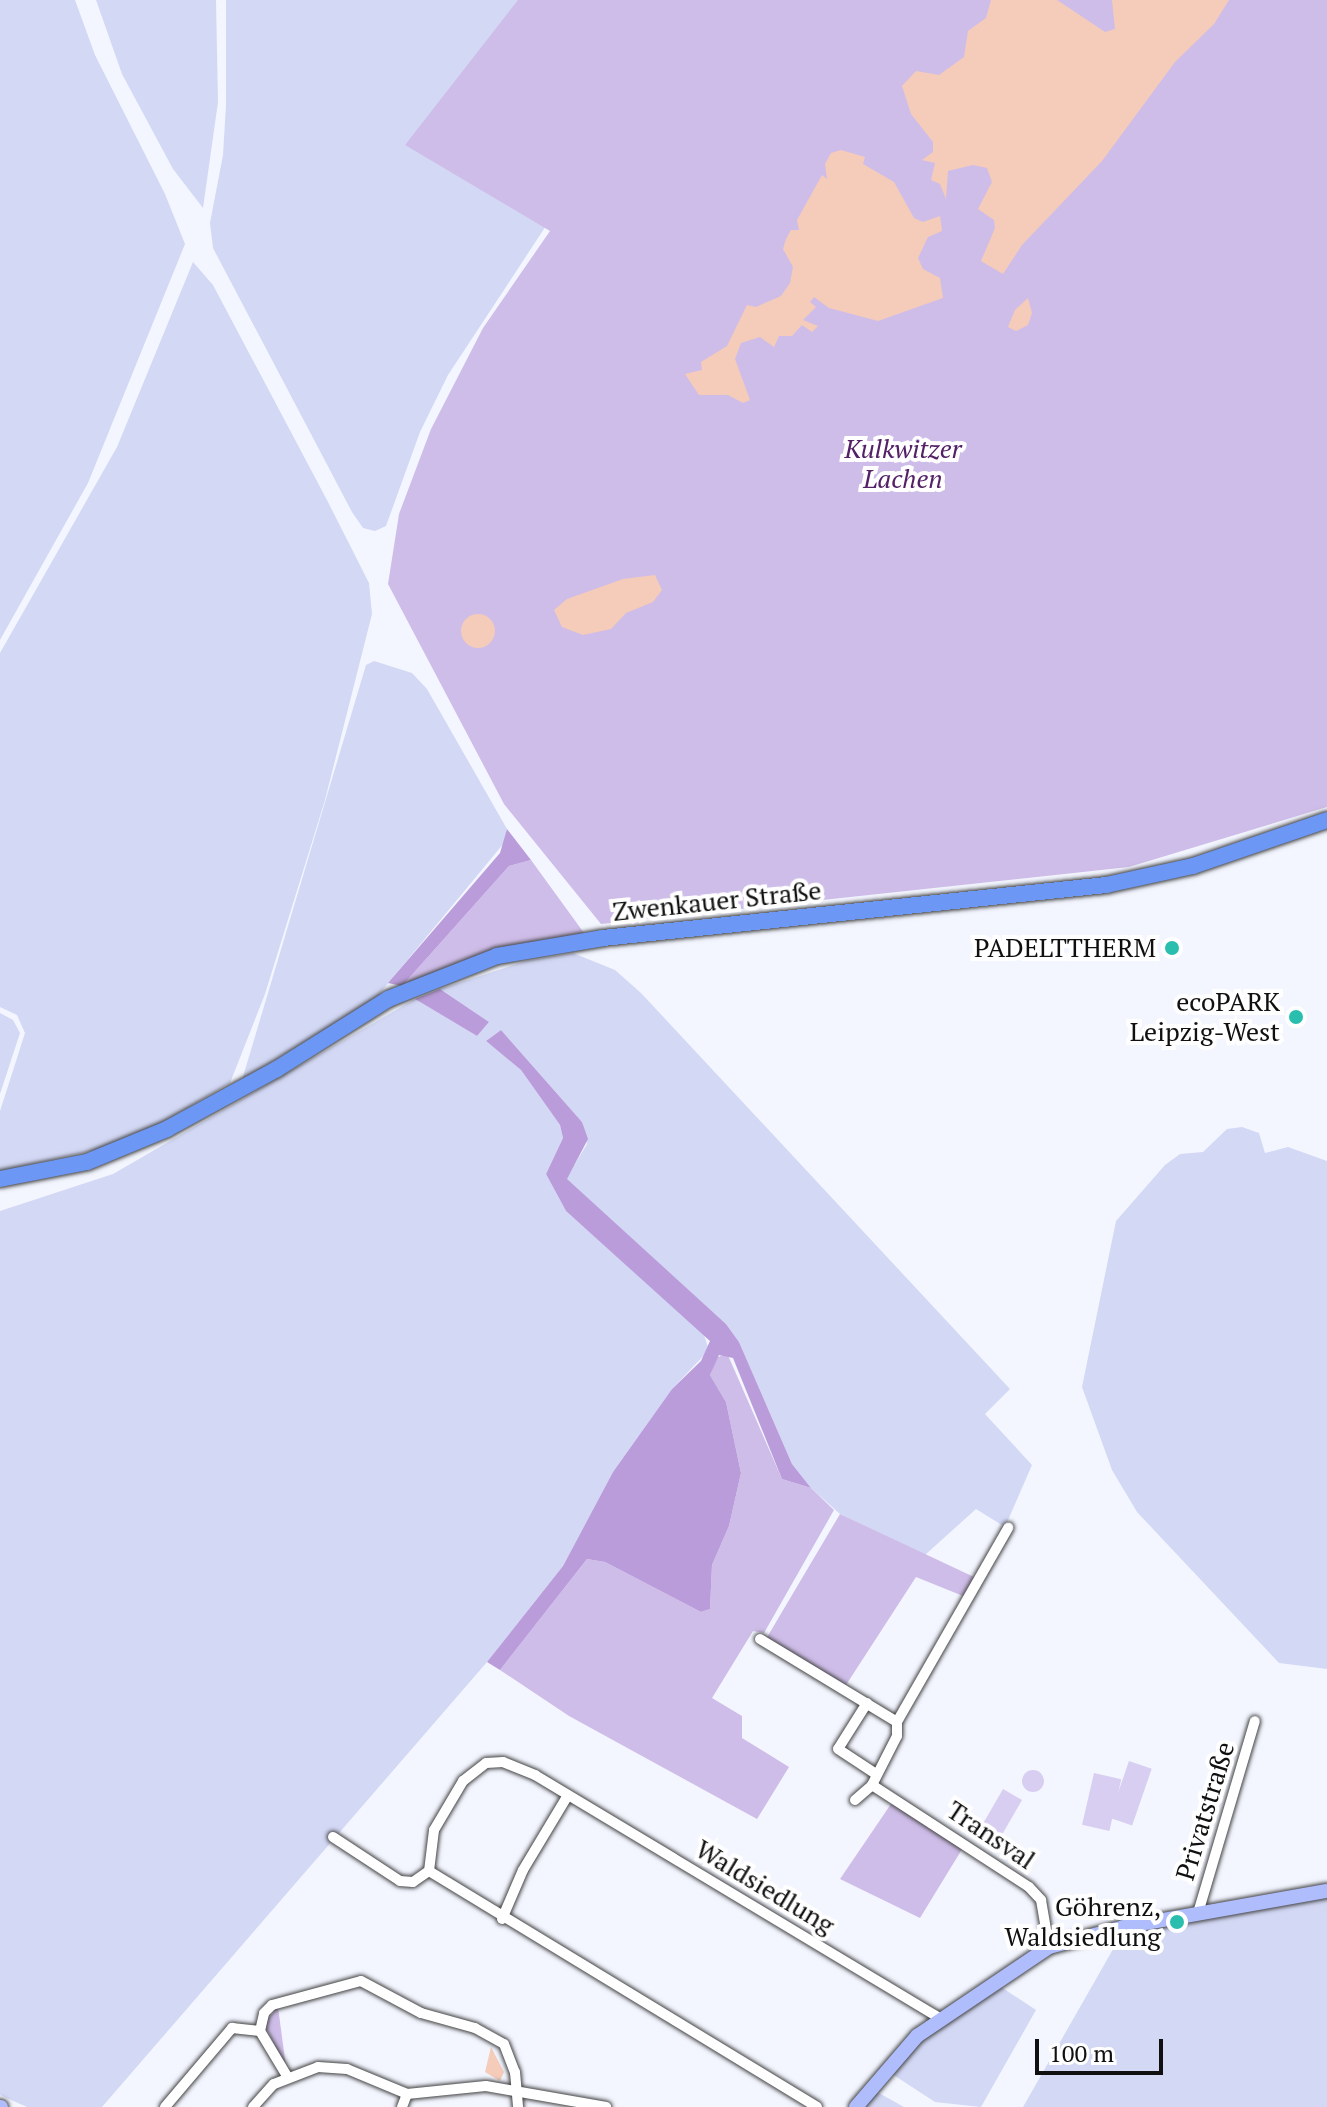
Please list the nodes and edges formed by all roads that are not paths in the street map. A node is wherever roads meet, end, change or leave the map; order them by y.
1 (1327, 820) edge
2 (0, 1179) edge
3 (1008, 1528) dead end
4 (760, 1639) dead end
5 (867, 1703) junction
6 (1255, 1721) dead end
7 (897, 1722) junction
8 (874, 1779) junction
9 (568, 1795) junction
10 (855, 1800) dead end
11 (333, 1837) dead end
12 (429, 1871) junction
13 (1327, 1891) edge
14 (1198, 1913) junction
15 (502, 1919) junction
16 (1049, 1947) junction
17 (940, 2018) junction
18 (260, 2031) junction
19 (287, 2076) junction
20 (515, 2092) junction
21 (407, 2094) junction
22 (165, 2107) edge
23 (253, 2107) edge
24 (402, 2107) edge
25 (518, 2107) edge
26 (606, 2107) edge
27 (817, 2107) edge
28 (856, 2107) edge

1 - 2 main road, Zwenkauer Straße
3 - 7 street
4 - 5 street
5 - 7 street
5 - 8 street, Transval
6 - 14 street, Privatstraße
7 - 8 street
8 - 10 street
8 - 16 street, Transval
9 - 12 street, Waldsiedlung
9 - 15 street
9 - 17 street, Waldsiedlung
11 - 12 street
12 - 15 street
13 - 14 street
14 - 16 street
15 - 27 street
16 - 17 street
17 - 28 street
18 - 19 street
18 - 20 street
18 - 22 street
19 - 21 street
19 - 23 street
20 - 21 street
20 - 25 street
20 - 26 street
21 - 24 street

